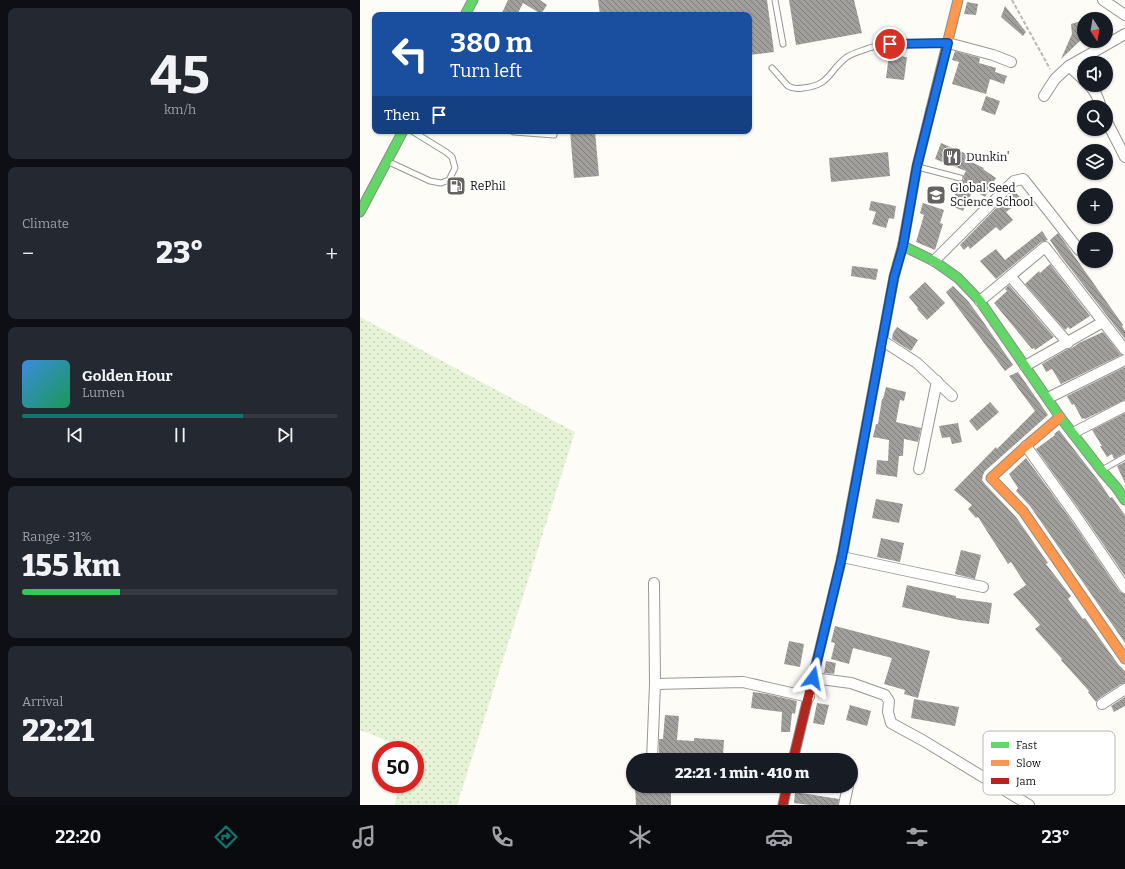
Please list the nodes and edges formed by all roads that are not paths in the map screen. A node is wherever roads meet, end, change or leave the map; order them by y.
1 (473, 0) edge
2 (775, 0) edge
3 (958, 0) edge
4 (1103, 0) edge
5 (467, 12) edge
6 (1125, 14) edge
7 (1125, 34) edge
8 (948, 43) junction
9 (783, 44) dead end
10 (1011, 62) dead end
11 (1069, 66) junction
12 (772, 68) dead end
13 (1077, 73) edge
14 (1044, 96) dead end
15 (401, 134) edge
16 (417, 134) edge
17 (541, 134) edge
18 (1113, 134) edge
19 (554, 135) dead end
20 (1125, 157) edge
21 (387, 161) junction
22 (917, 166) junction
23 (960, 178) dead end
24 (360, 212) edge
25 (903, 246) junction
26 (1077, 247) edge
27 (934, 262) junction
28 (1010, 276) junction
29 (980, 301) junction
30 (1103, 322) junction
31 (883, 341) junction
32 (1068, 343) junction
33 (1125, 350) edge
34 (1125, 360) edge
35 (1025, 366) junction
36 (937, 381) junction
37 (952, 396) dead end
38 (1048, 398) junction
39 (1125, 406) edge
40 (1060, 417) junction
41 (1073, 434) junction
42 (1026, 446) junction
43 (1125, 457) edge
44 (919, 469) dead end
45 (1101, 470) junction
46 (1125, 500) edge
47 (842, 557) junction
48 (654, 583) dead end
49 (983, 587) dead end
50 (1125, 588) edge
51 (1125, 659) edge
52 (813, 678) junction
53 (655, 684) junction
54 (1125, 689) edge
55 (809, 697) junction
56 (1102, 704) dead end
57 (652, 753) edge
58 (795, 753) edge
59 (983, 777) edge
60 (786, 793) edge
61 (847, 793) edge
62 (1013, 795) edge
63 (783, 805) edge
64 (844, 805) edge
65 (1029, 805) edge

1 - 5 main road
2 - 9 lane
3 - 8 main road
4 - 6 street
7 - 11 street
8 - 10 street
8 - 12 lane
8 - 22 main road
11 - 13 street
11 - 14 street
15 - 21 main road
16 - 21 lane
17 - 19 lane
18 - 20 street
21 - 24 main road
22 - 23 lane
22 - 25 main road
25 - 27 main road
25 - 31 main road
26 - 27 street
27 - 29 main road
28 - 29 street
28 - 30 street
28 - 32 street
29 - 35 main road
30 - 32 street
30 - 33 street
31 - 36 street
31 - 47 main road
32 - 35 street
34 - 38 street
35 - 38 main road
36 - 37 street
36 - 44 street
38 - 40 main road
39 - 41 street
40 - 41 main road
40 - 42 main road
41 - 45 main road
42 - 50 street
42 - 51 main road
43 - 45 lane
45 - 46 main road
47 - 49 street
47 - 52 main road
48 - 53 street
52 - 55 main road
52 - 59 street
53 - 55 street
53 - 57 street
54 - 56 street
55 - 58 main road
60 - 63 main road
61 - 64 street
62 - 65 street

